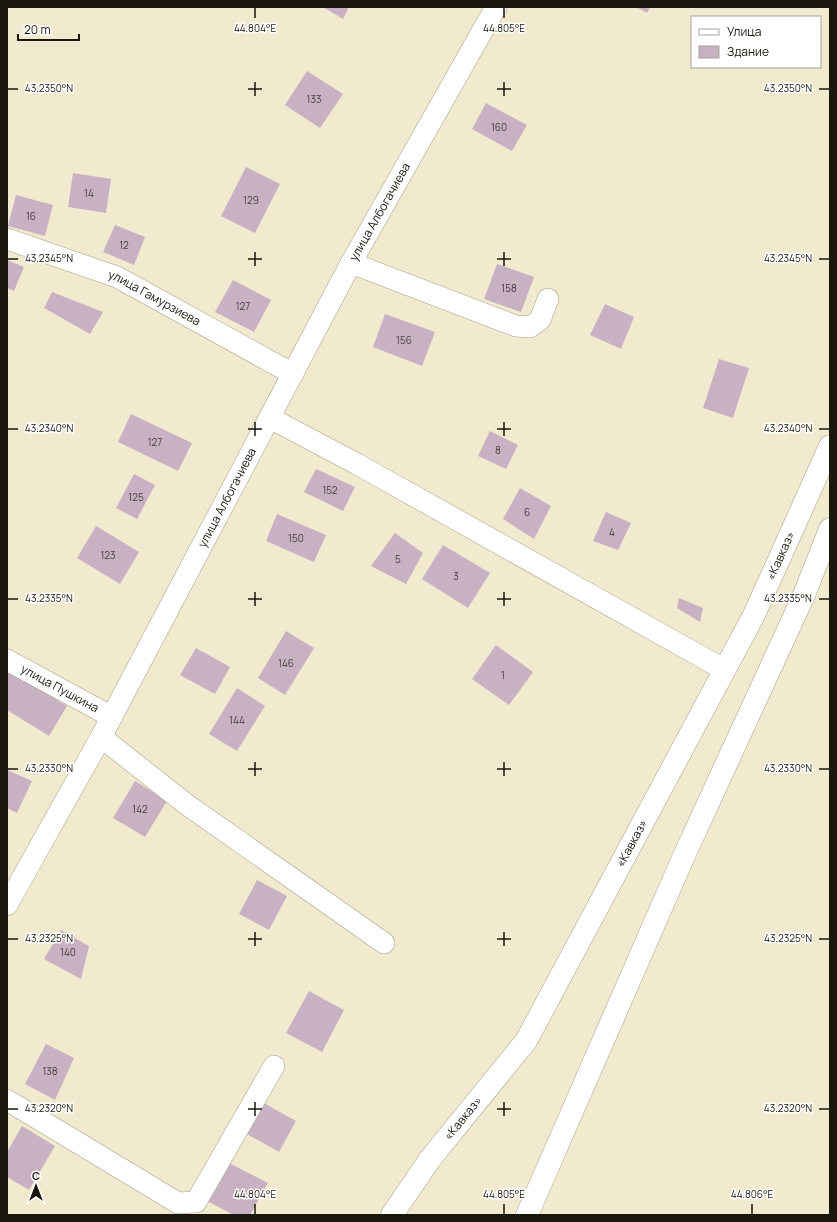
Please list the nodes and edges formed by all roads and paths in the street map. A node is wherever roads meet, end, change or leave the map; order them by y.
1 (496, 7) edge
2 (7, 239) edge
3 (351, 263) junction
4 (548, 299) dead end
5 (293, 374) junction
6 (270, 418) junction
7 (830, 446) edge
8 (830, 530) edge
9 (7, 660) edge
10 (726, 670) junction
11 (112, 717) junction
12 (102, 737) junction
13 (7, 904) edge
14 (384, 943) dead end
15 (274, 1066) dead end
16 (7, 1100) edge
17 (392, 1215) edge
18 (527, 1215) edge

1 - 3 street, улица Албогачиева
2 - 5 street, улица Гамурзиева
3 - 4 street
3 - 5 street, улица Албогачиева
5 - 6 street, улица Албогачиева
6 - 10 street
6 - 11 street, улица Албогачиева
7 - 10 highway, «Кавказ»
8 - 18 highway
9 - 11 street, улица Пушкина
10 - 17 highway, «Кавказ»
11 - 12 street, улица Албогачиева
12 - 13 street, улица Албогачиева
12 - 14 street
15 - 16 street

